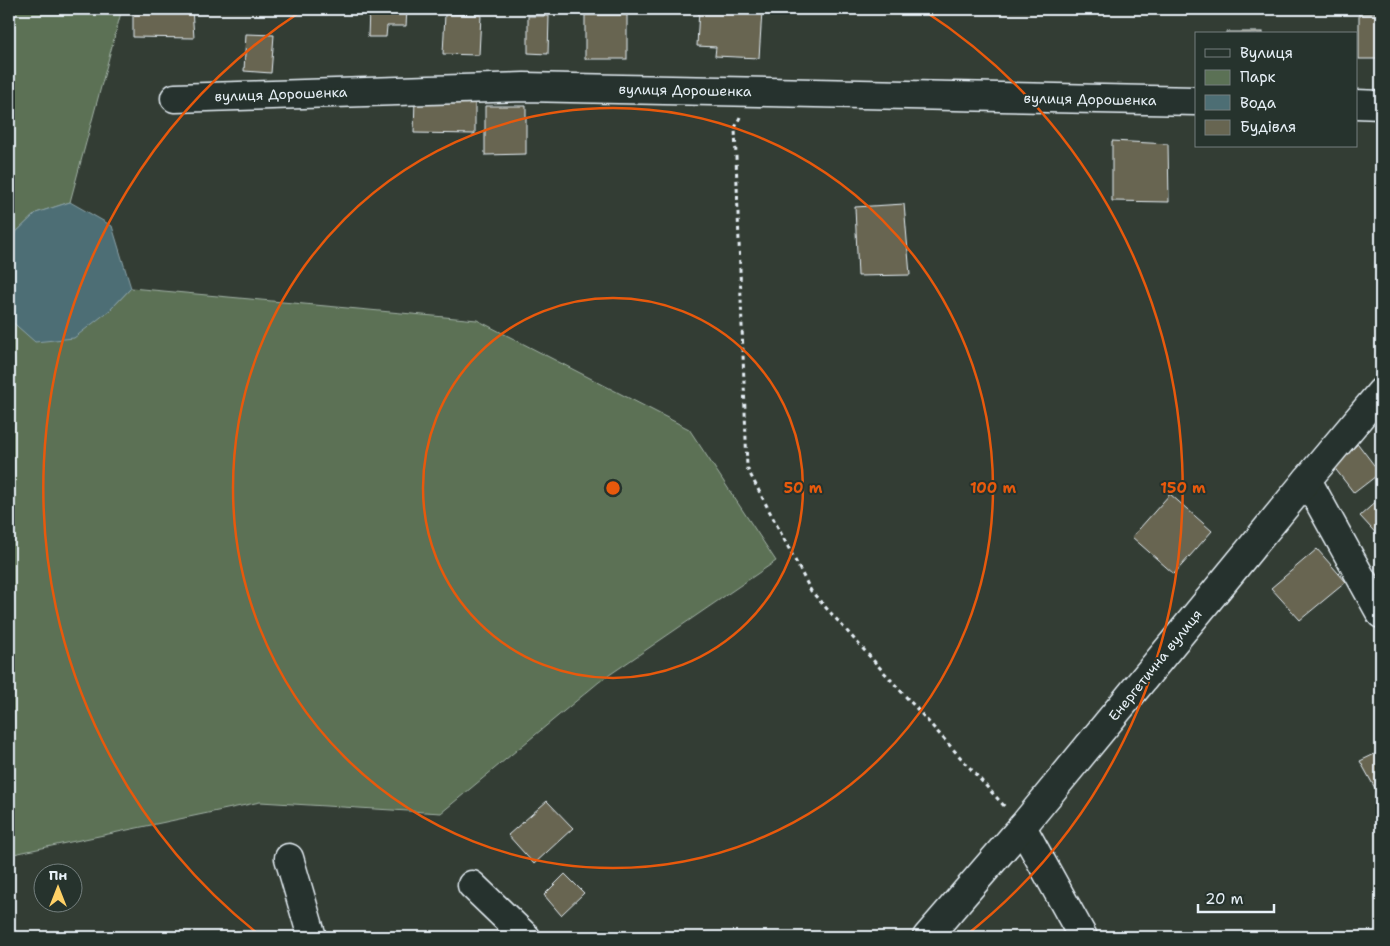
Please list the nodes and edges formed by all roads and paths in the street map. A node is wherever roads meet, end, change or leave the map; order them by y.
1 (752, 91) junction
2 (175, 98) dead end
3 (1195, 101) edge
4 (1358, 104) edge
5 (1381, 105) edge
6 (1381, 392) edge
7 (1307, 480) junction
8 (1381, 614) edge
9 (1022, 826) junction
10 (289, 858) dead end
11 (472, 885) dead end
12 (312, 937) edge
13 (526, 937) edge
14 (927, 937) edge
15 (1083, 937) edge

1 - 2 street, вулиця Дорошенка
1 - 3 street, вулиця Дорошенка
1 - 9 path
4 - 5 street
6 - 7 street, Енергетична вулиця
7 - 8 street
7 - 9 street, Енергетична вулиця
9 - 14 street, Енергетична вулиця
9 - 15 street
10 - 12 street
11 - 13 street

